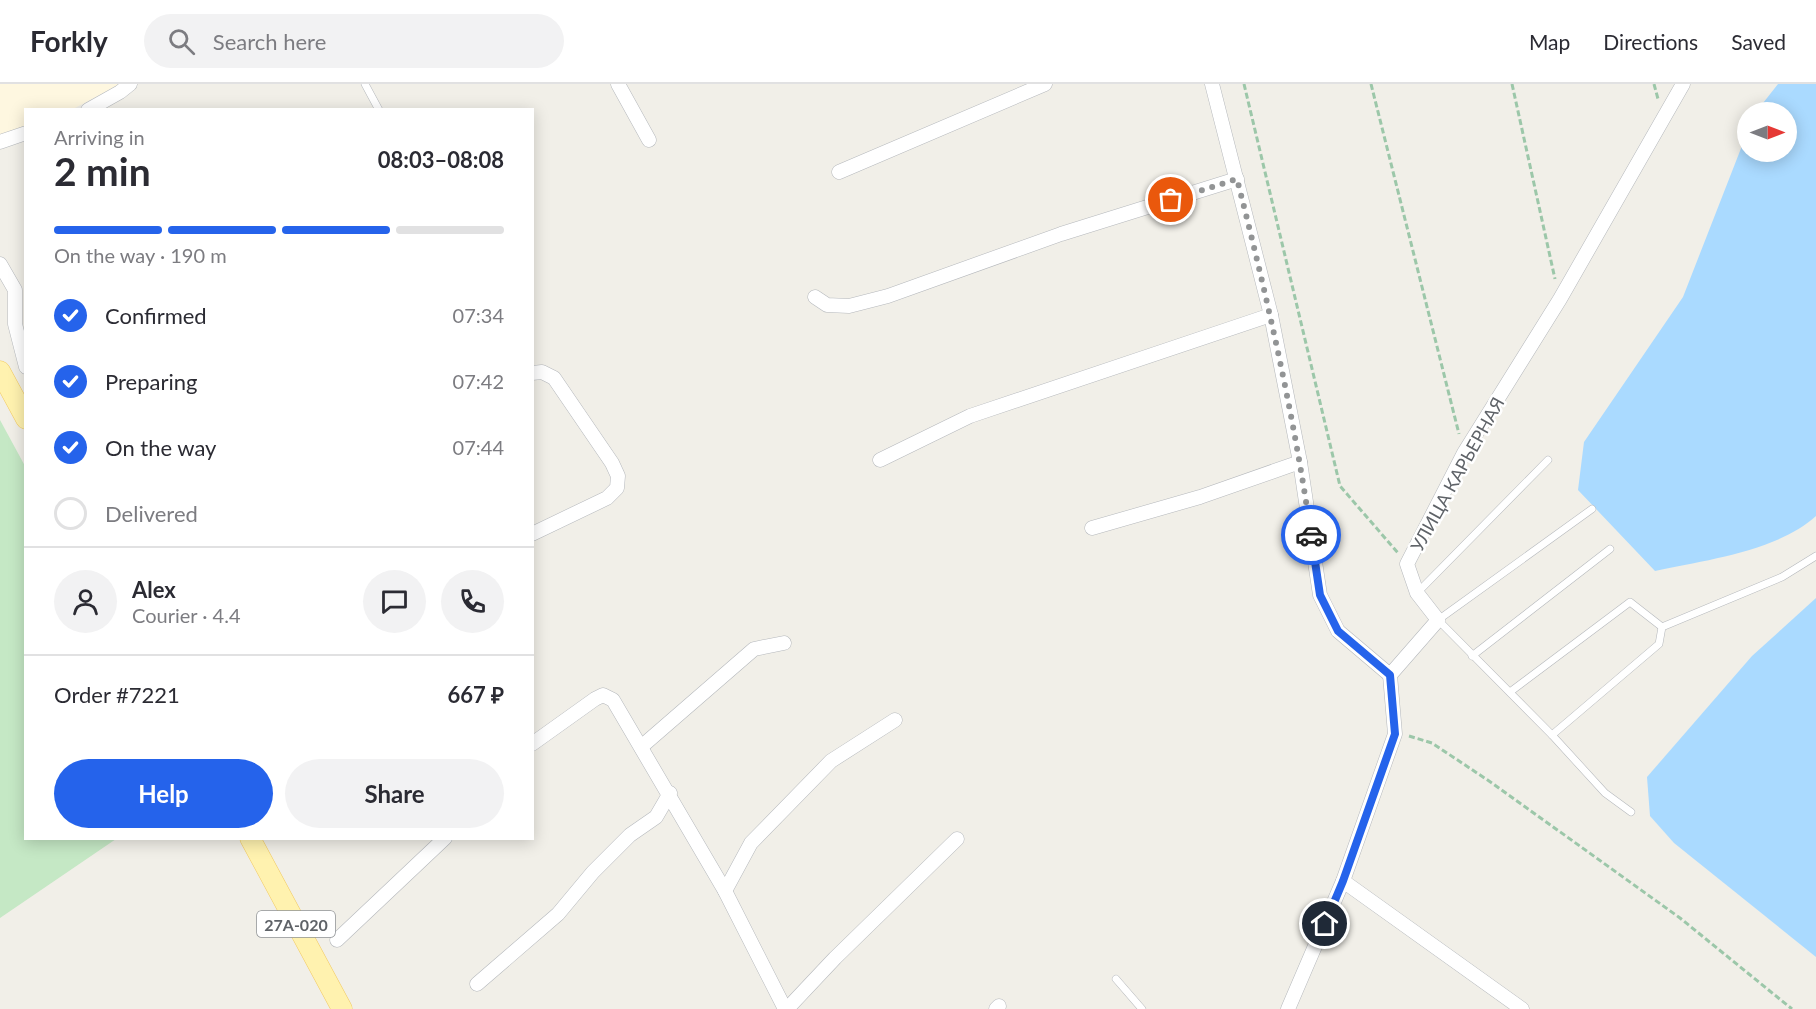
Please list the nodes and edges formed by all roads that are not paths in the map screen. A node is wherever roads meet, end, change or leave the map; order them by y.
1 (130, 84) edge
2 (365, 84) edge
3 (618, 84) edge
4 (1045, 84) edge
5 (1212, 84) edge
6 (1683, 84) edge
7 (92, 108) edge
8 (378, 108) edge
9 (24, 134) edge
10 (649, 140) dead end
11 (0, 142) edge
12 (839, 172) dead end
13 (1237, 179) junction
14 (0, 264) edge
15 (20, 289) edge
16 (815, 297) dead end
17 (1271, 315) junction
18 (24, 358) edge
19 (0, 371) edge
20 (534, 373) edge
21 (24, 415) edge
22 (1548, 459) dead end
23 (880, 460) dead end
24 (1300, 462) junction
25 (1592, 509) dead end
26 (1092, 528) dead end
27 (534, 533) edge
28 (1610, 549) dead end
29 (1816, 556) edge
30 (1417, 593) junction
31 (1438, 620) junction
32 (1662, 627) junction
33 (783, 643) dead end
34 (1472, 656) junction
35 (1390, 675) junction
36 (1510, 692) junction
37 (895, 720) dead end
38 (1552, 735) junction
39 (534, 743) edge
40 (641, 747) junction
41 (670, 793) junction
42 (1631, 812) dead end
43 (957, 839) dead end
44 (251, 840) edge
45 (443, 840) edge
46 (1343, 881) junction
47 (725, 891) junction
48 (337, 940) dead end
49 (1116, 979) dead end
50 (477, 984) dead end
51 (342, 1009) edge
52 (786, 1009) edge
53 (1142, 1009) edge
54 (1288, 1009) edge
55 (1522, 1009) edge

1 - 7 street
2 - 8 lane
3 - 10 street
4 - 12 street
5 - 13 street
6 - 30 street, УЛИЦА КАРЬЕРНАЯ
9 - 11 street
13 - 16 street
13 - 17 street
14 - 15 street
15 - 18 street
17 - 23 street
17 - 24 street
19 - 21 main road
20 - 27 street
22 - 30 lane
24 - 26 street
24 - 35 street
25 - 31 lane
28 - 34 lane
29 - 32 lane
30 - 31 street, УЛИЦА КАРЬЕРНАЯ
31 - 34 lane
31 - 35 street
32 - 36 lane
32 - 38 lane
33 - 40 street
34 - 36 lane
35 - 46 street
36 - 38 lane
37 - 47 street
38 - 42 lane
39 - 40 street
40 - 41 street
41 - 47 street
41 - 50 street
43 - 52 street
44 - 51 main road, 27А-020
45 - 48 street
46 - 54 street
46 - 55 street
47 - 52 street
49 - 53 lane

